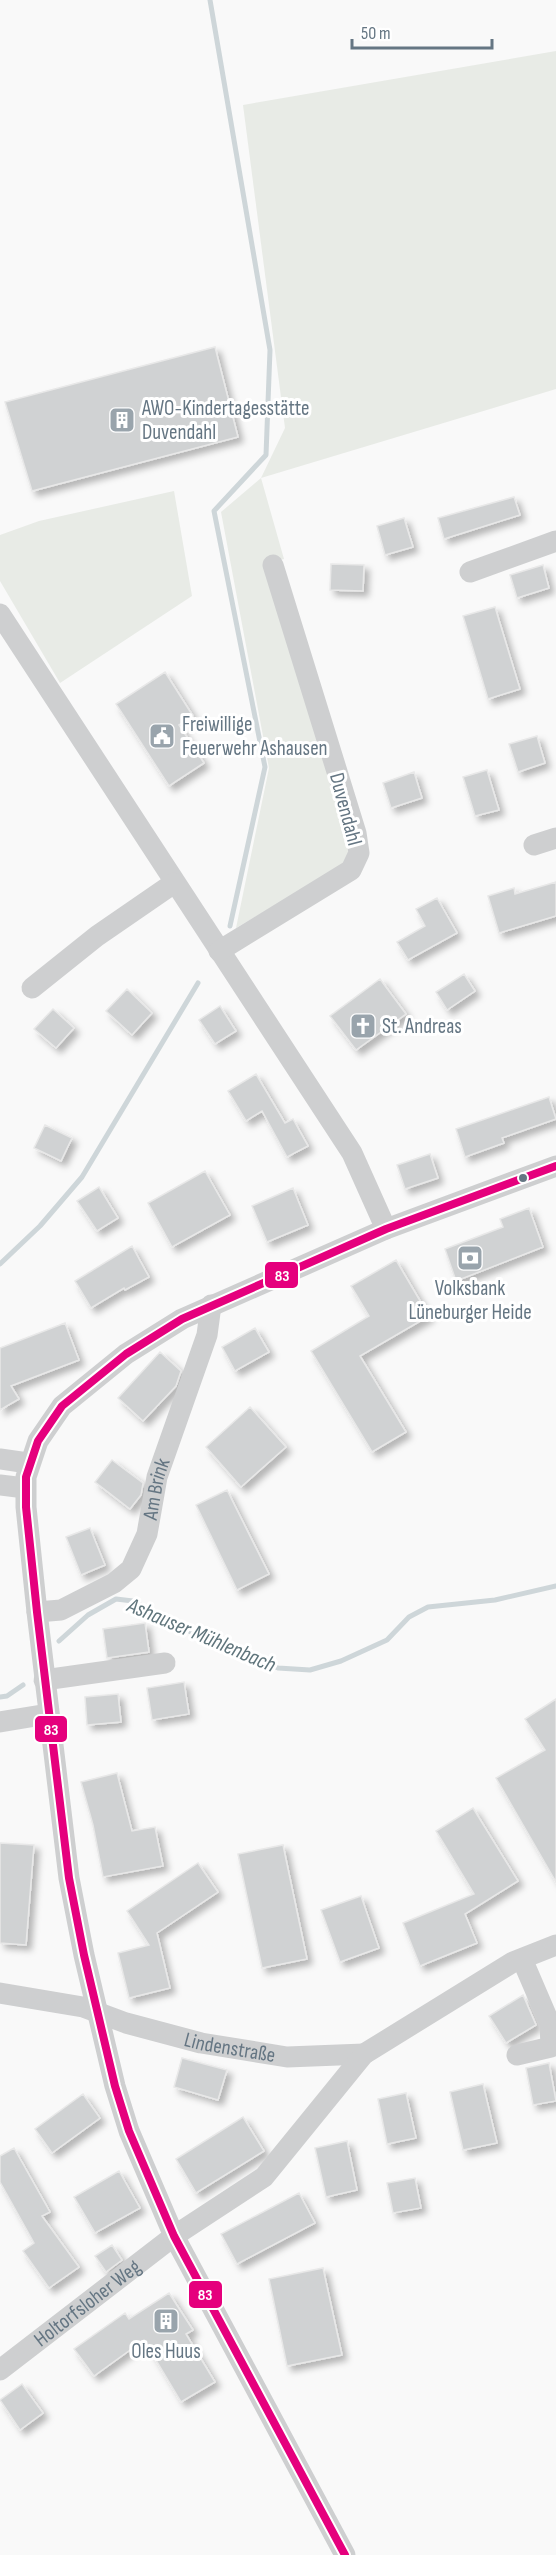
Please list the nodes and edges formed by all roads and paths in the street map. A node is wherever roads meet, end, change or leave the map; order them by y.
1 (556, 541) edge
2 (273, 565) dead end
3 (470, 572) dead end
4 (0, 614) edge
5 (556, 838) edge
6 (534, 846) dead end
7 (174, 883) junction
8 (219, 951) junction
9 (32, 988) dead end
10 (556, 1166) edge
11 (386, 1229) junction
12 (211, 1305) junction
13 (0, 1459) edge
14 (28, 1463) junction
15 (0, 1485) edge
16 (25, 1488) junction
17 (36, 1612) junction
18 (165, 1663) dead end
19 (44, 1680) junction
20 (48, 1714) junction
21 (0, 1722) edge
22 (556, 1945) edge
23 (522, 1959) junction
24 (0, 1993) edge
25 (99, 2014) junction
26 (364, 2054) junction
27 (517, 2055) dead end
28 (174, 2236) junction
29 (0, 2370) edge
30 (345, 2555) edge

1 - 3 street
2 - 8 street, Duvendahl
4 - 7 street
5 - 6 street
7 - 8 street
7 - 9 street
8 - 11 street
10 - 11 street
11 - 12 street
12 - 14 street
12 - 17 street, Am Brink
13 - 14 street
14 - 16 street
15 - 16 street
16 - 17 street
17 - 19 street
18 - 19 street
19 - 20 street
20 - 21 street
20 - 25 street
22 - 23 street, Lindenstraße
23 - 26 street, Lindenstraße
23 - 27 street
24 - 25 street, Lindenstraße
25 - 26 street, Lindenstraße
25 - 28 street
26 - 28 street, Lindenstraße
28 - 29 street, Holtorfsloher Weg
28 - 30 street

